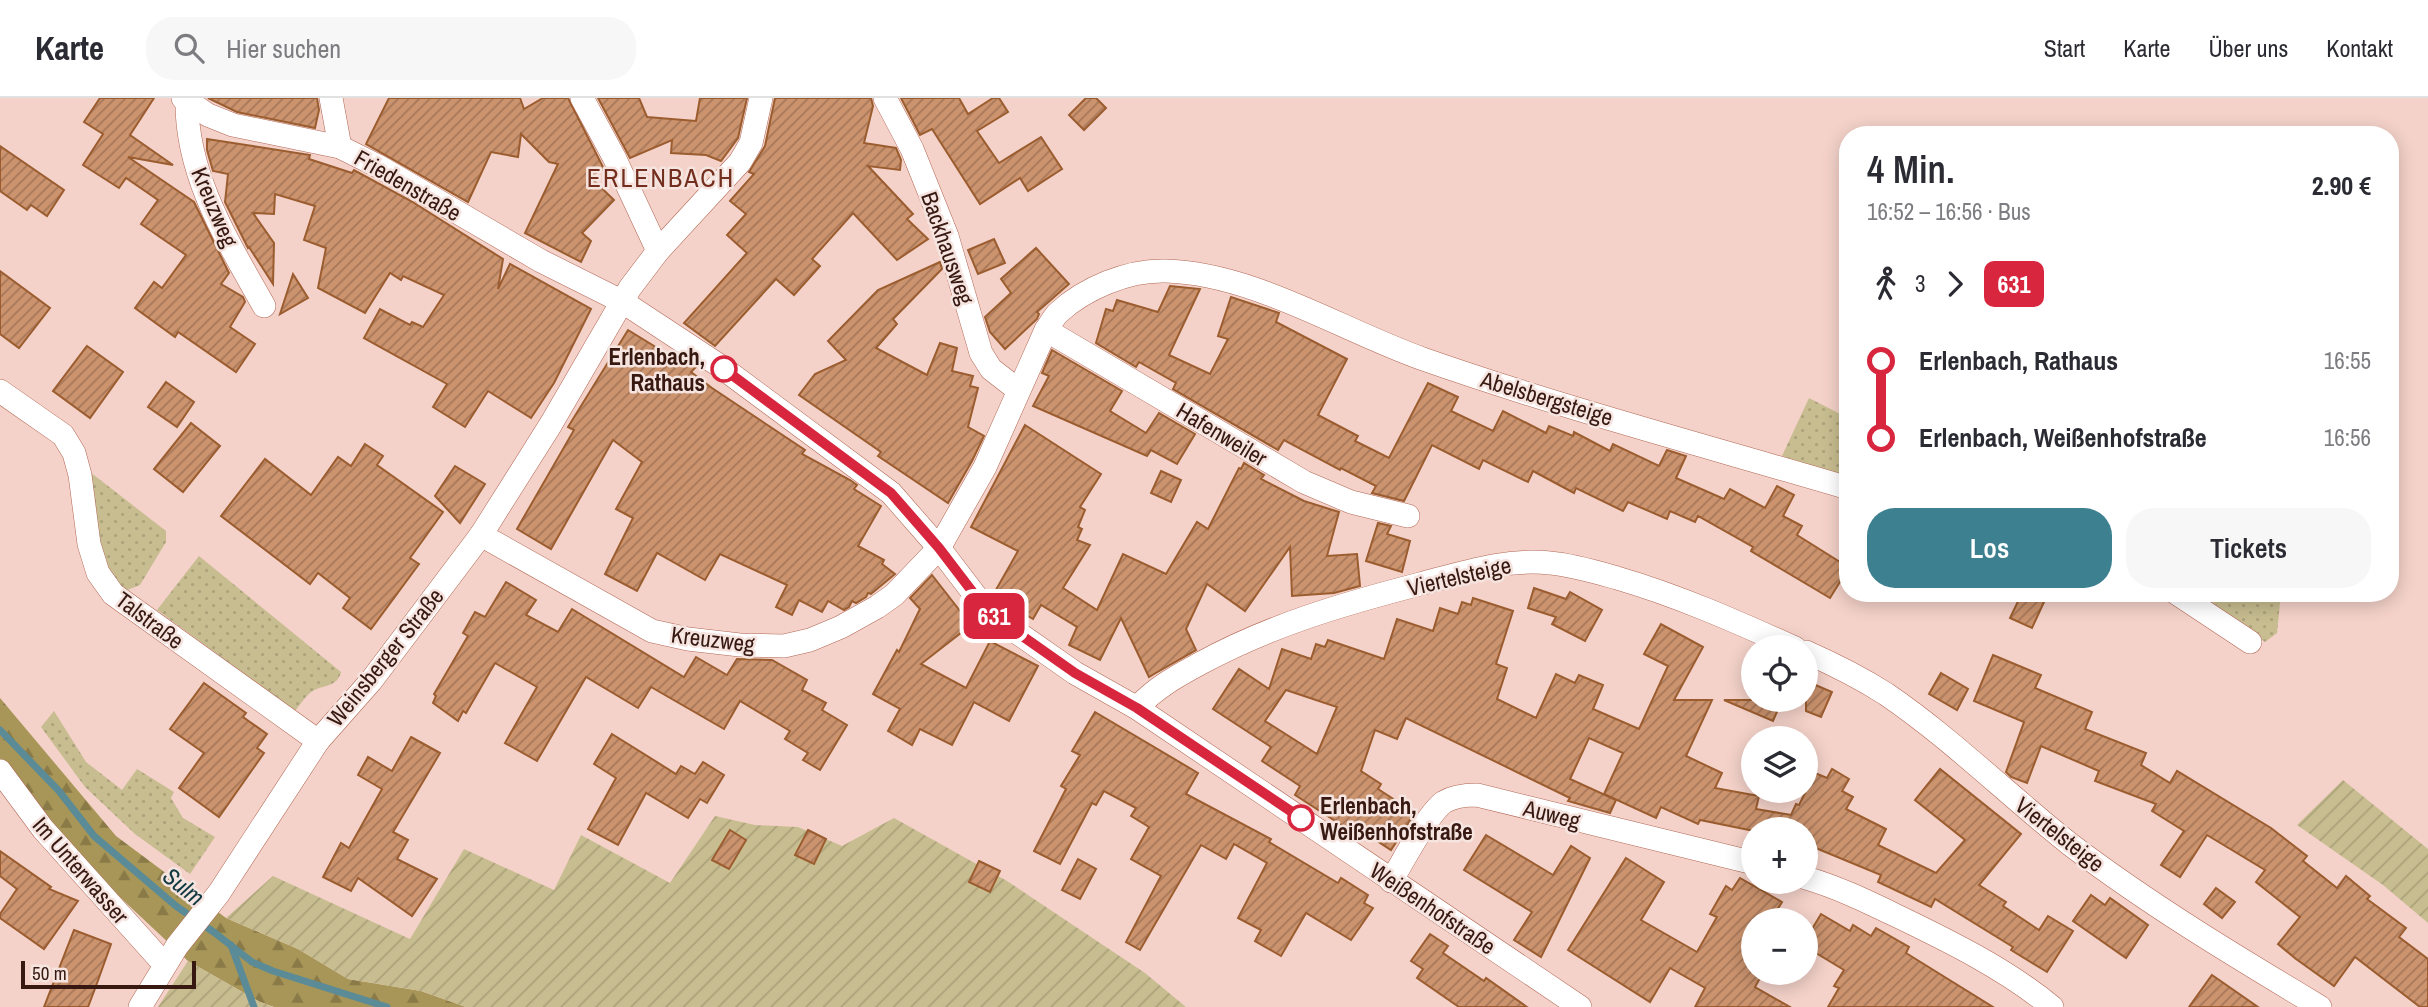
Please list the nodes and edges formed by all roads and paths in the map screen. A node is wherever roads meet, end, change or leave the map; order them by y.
1 (331, 98) edge
2 (582, 98) edge
3 (761, 98) edge
4 (885, 98) edge
5 (185, 99) edge
6 (341, 146) junction
7 (658, 251) junction
8 (623, 302) junction
9 (264, 306) dead end
10 (1046, 330) junction
11 (1018, 390) junction
12 (0, 391) edge
13 (1839, 485) edge
14 (1408, 516) dead end
15 (481, 535) junction
16 (939, 548) junction
17 (2190, 602) edge
18 (1765, 635) edge
19 (2250, 642) dead end
20 (1818, 657) edge
21 (1137, 708) junction
22 (318, 741) junction
23 (0, 771) edge
24 (1741, 860) edge
25 (1391, 881) junction
26 (1818, 882) edge
27 (171, 956) junction
28 (140, 1007) edge
29 (1580, 1007) edge
30 (2052, 1007) edge
31 (2320, 1007) edge

1 - 6 street
2 - 7 street
3 - 7 street, Weinsberger Straße
4 - 11 street, Backhausweg
5 - 6 street, Friedenstraße
5 - 9 street, Kreuzweg
6 - 8 street, Friedenstraße
7 - 8 street, Weinsberger Straße
8 - 15 street, Weinsberger Straße
8 - 16 street, Weißenhofstraße
10 - 11 street
10 - 13 street, Abelsbergsteige
10 - 14 street, Hafenweiler
11 - 16 street
12 - 22 street, Talstraße
15 - 16 street, Kreuzweg
15 - 22 street, Weinsberger Straße
16 - 21 street, Weißenhofstraße
17 - 19 street
18 - 21 street, Viertelsteige
20 - 31 street, Viertelsteige
21 - 25 street, Weißenhofstraße
22 - 27 street, Weinsberger Straße
23 - 27 street, Im Unterwasser
24 - 25 street, Auweg
25 - 29 street, Weißenhofstraße
26 - 30 street
27 - 28 street, Weinsberger Straße

